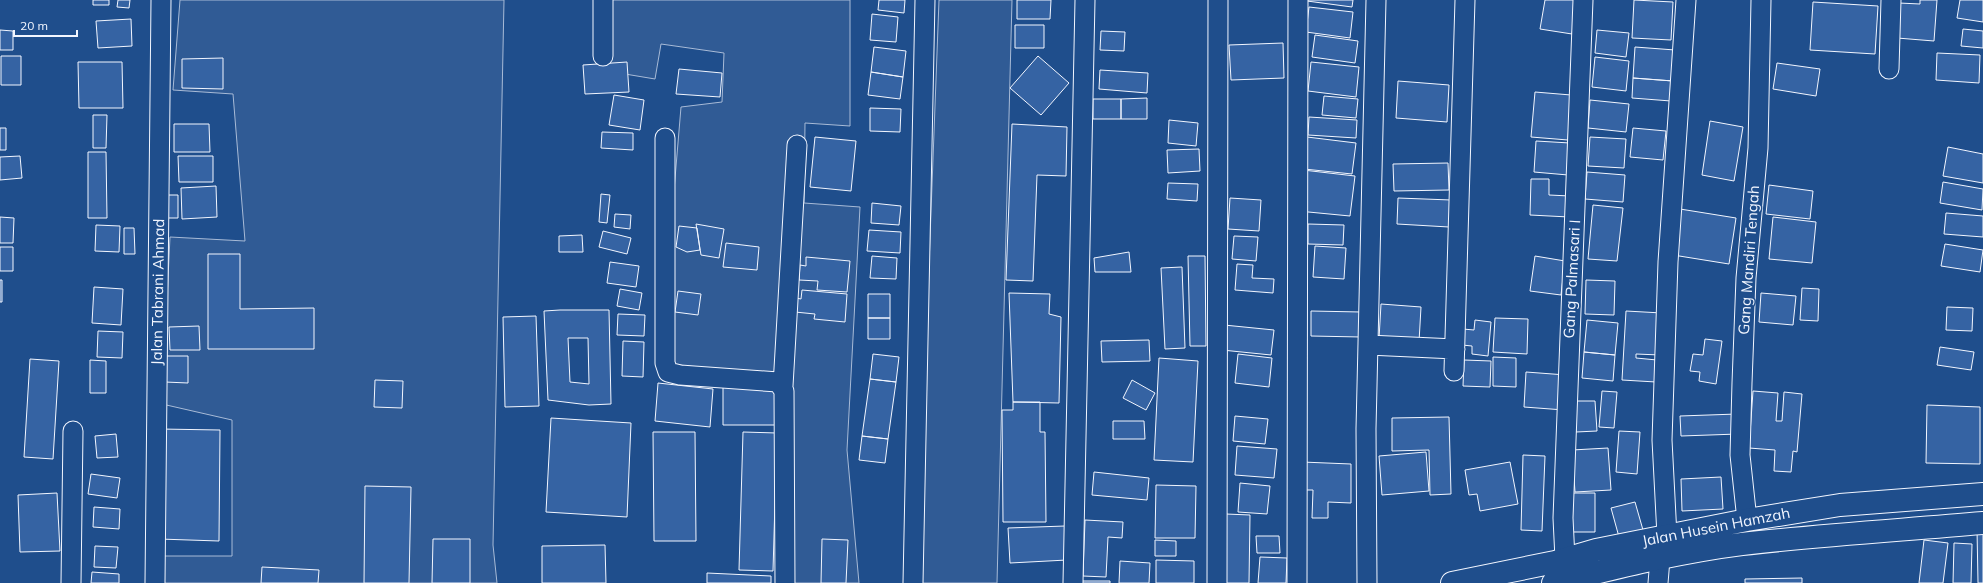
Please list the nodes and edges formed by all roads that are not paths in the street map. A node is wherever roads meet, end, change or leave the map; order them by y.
1 (161, 0) edge
2 (603, 0) edge
3 (925, 0) edge
4 (1085, 0) edge
5 (1218, 0) edge
6 (1298, 0) edge
7 (1376, 0) edge
8 (1465, 0) edge
9 (1583, 0) edge
10 (1686, 0) edge
11 (1761, 0) edge
12 (1891, 0) edge
13 (603, 56) dead end
14 (1889, 69) dead end
15 (666, 138) dead end
16 (797, 145) dead end
17 (1368, 345) junction
18 (1455, 349) junction
19 (1454, 371) dead end
20 (782, 386) junction
21 (74, 431) dead end
22 (1983, 494) edge
23 (1747, 520) junction
24 (1983, 523) edge
25 (1667, 536) junction
26 (1565, 559) junction
27 (1660, 559) junction
28 (1600, 577) edge
29 (71, 583) edge
30 (155, 583) edge
31 (785, 583) edge
32 (912, 583) edge
33 (1073, 583) edge
34 (1217, 583) edge
35 (1297, 583) edge
36 (1367, 583) edge
37 (1452, 583) edge
38 (1553, 583) edge
39 (1658, 583) edge

1 - 30 street, Jalan Tabrani Ahmad
2 - 13 street
3 - 32 street
4 - 33 street
5 - 34 street
6 - 35 street
7 - 17 street
8 - 18 street
9 - 26 street, Gang Palmasari I
10 - 25 street
11 - 23 street, Gang Mandiri Tengah
12 - 14 street
15 - 20 street
16 - 20 street
17 - 18 street
17 - 36 street
18 - 19 street
20 - 31 street
21 - 29 street
22 - 23 street, Jalan Husein Hamzah
23 - 25 street, Jalan Husein Hamzah
24 - 27 street, Jalan Husein Hamzah
25 - 26 street, Jalan Husein Hamzah
26 - 37 street, Jalan Husein Hamzah
27 - 28 street, Jalan Husein Hamzah
27 - 39 street
28 - 38 street, Jalan Husein Hamzah

